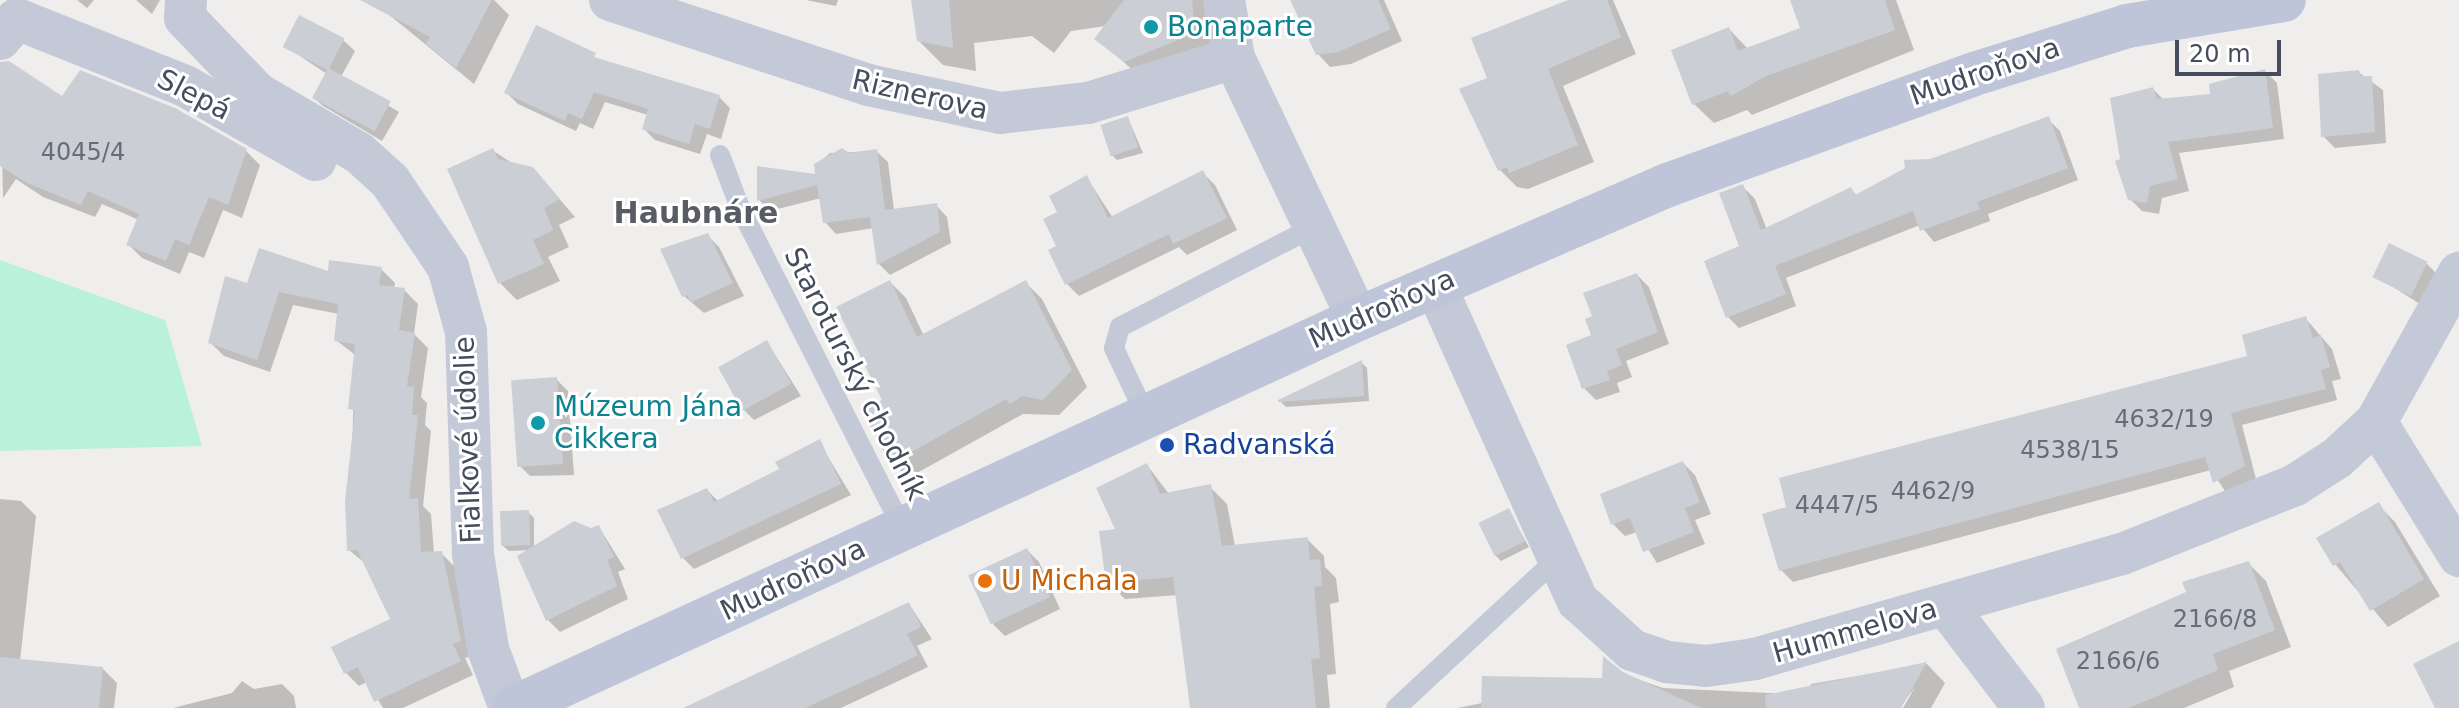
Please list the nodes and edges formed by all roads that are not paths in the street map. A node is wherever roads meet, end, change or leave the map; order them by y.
1 (186, 0) edge
2 (610, 0) edge
3 (1224, 0) edge
4 (2284, 0) edge
5 (0, 39) edge
6 (1234, 58) junction
7 (720, 155) dead end
8 (390, 181) junction
9 (1316, 226) junction
10 (2459, 273) edge
11 (1435, 285) junction
12 (1358, 319) junction
13 (1146, 416) junction
14 (2376, 422) junction
15 (2189, 528) junction
16 (903, 529) junction
17 (2459, 556) edge
18 (1558, 558) junction
19 (1946, 606) junction
20 (512, 708) edge
21 (1396, 708) edge
22 (2024, 708) edge

1 - 8 street, Fialkové údolie
2 - 6 street, Riznerova
3 - 6 street
4 - 11 street, Mudroňova
5 - 8 street, Slepá
6 - 9 street
7 - 16 lane, Staroturský chodník
8 - 20 street, Fialkové údolie
9 - 12 street
9 - 13 lane
10 - 14 street, Hummelova
11 - 12 street, Mudroňova
11 - 18 street, Hummelova
12 - 13 street, Mudroňova
13 - 16 street, Mudroňova
14 - 15 street, Hummelova
14 - 17 street
15 - 18 street, Hummelova
15 - 19 street, Hummelova
16 - 20 street, Mudroňova
18 - 19 street, Hummelova
18 - 21 lane
19 - 22 street

